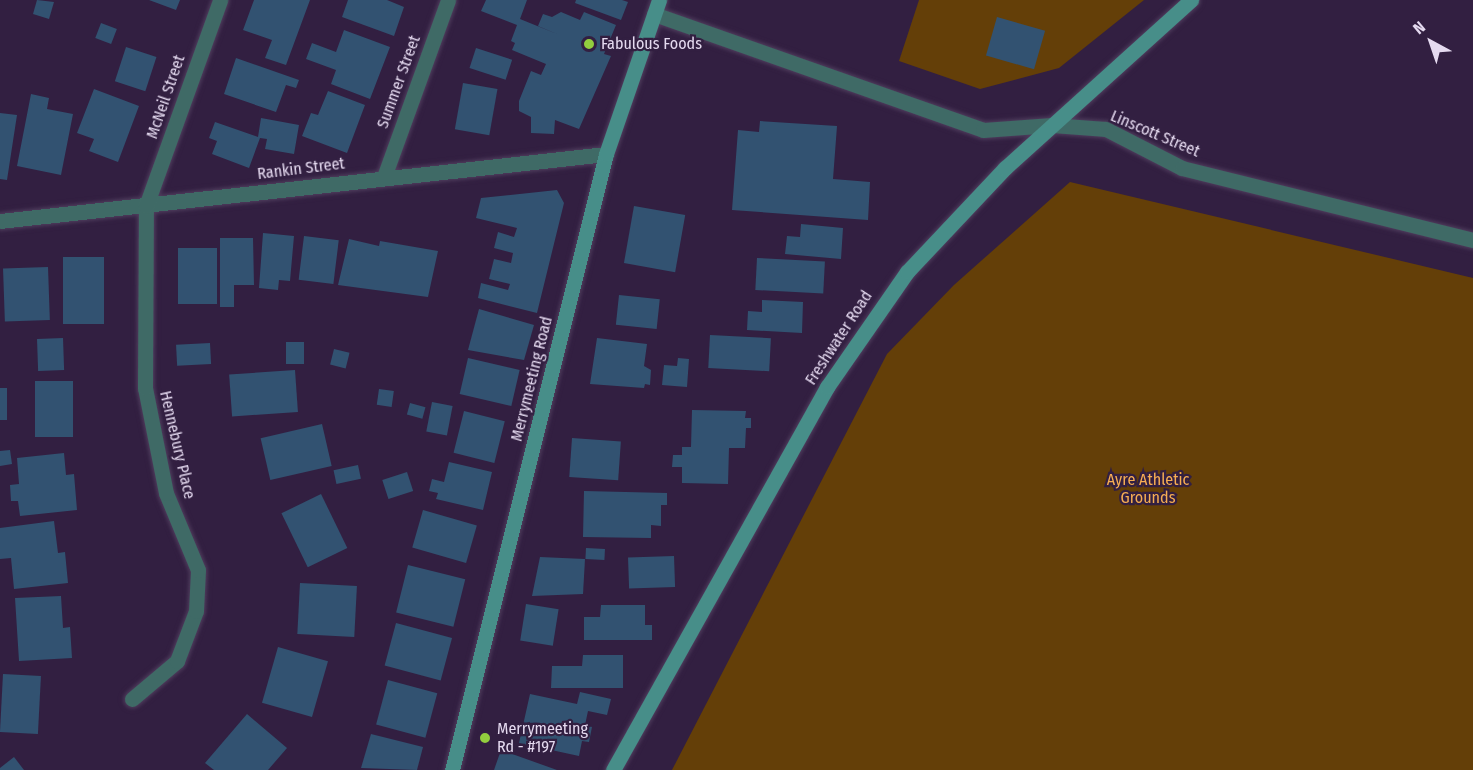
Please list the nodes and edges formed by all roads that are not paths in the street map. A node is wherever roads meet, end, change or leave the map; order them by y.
1 (219, 0) edge
2 (448, 0) edge
3 (1191, 0) edge
4 (657, 7) edge
5 (1052, 125) junction
6 (606, 154) junction
7 (384, 177) junction
8 (146, 206) junction
9 (0, 220) edge
10 (1473, 240) edge
11 (132, 699) dead end
12 (452, 770) edge
13 (613, 770) edge

1 - 8 street, McNeil Street
2 - 7 street, Summer Street
3 - 5 main road, Freshwater Road
4 - 5 street, Linscott Street
4 - 6 main road, Merrymeeting Road
5 - 10 street, Linscott Street
5 - 13 main road, Freshwater Road
6 - 7 street, Rankin Street
6 - 12 main road, Merrymeeting Road
7 - 8 street, Rankin Street
8 - 9 street, Rankin Street
8 - 11 street, Hennebury Place

